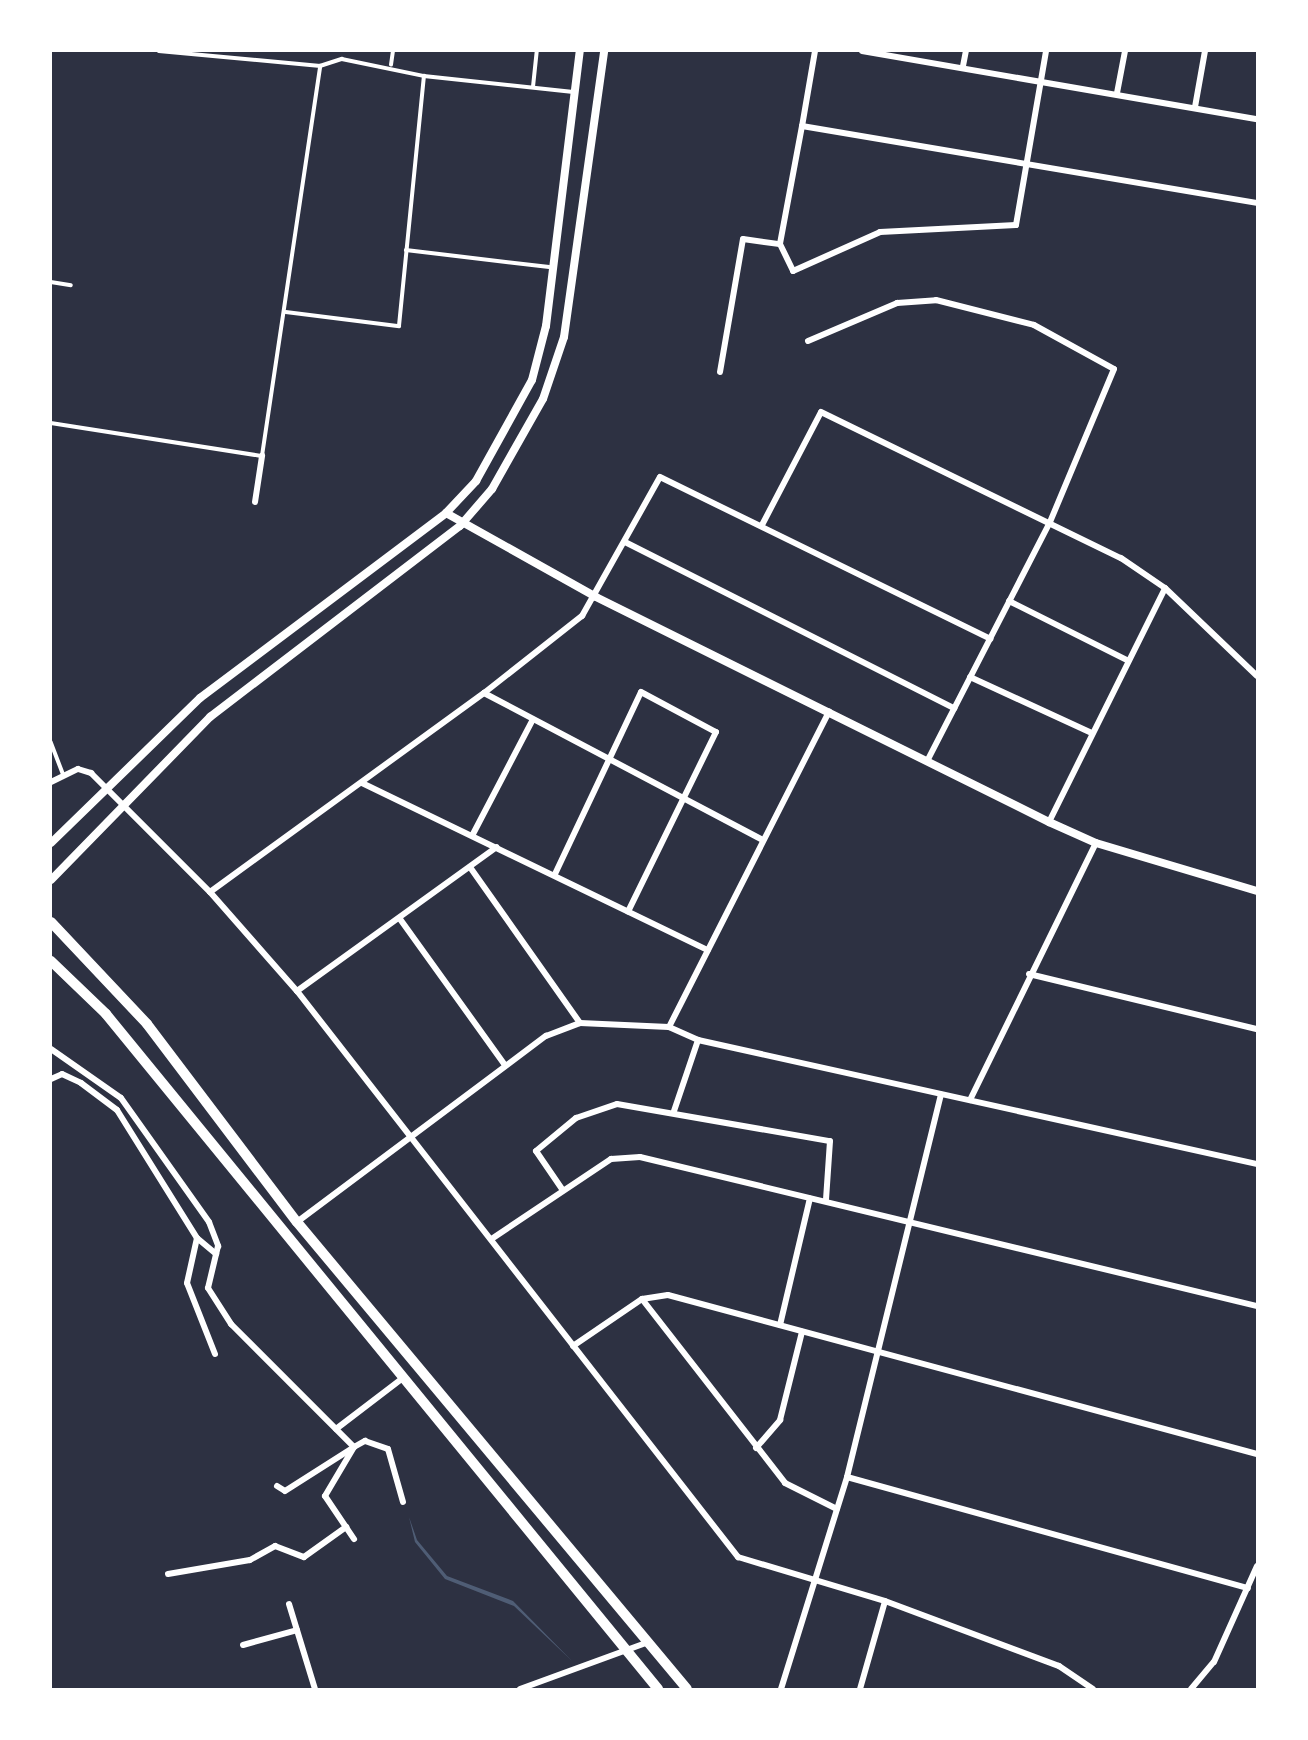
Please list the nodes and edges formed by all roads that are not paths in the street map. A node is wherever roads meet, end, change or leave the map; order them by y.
1 (159, 51) edge
2 (343, 51) edge
3 (393, 51) edge
4 (537, 51) edge
5 (579, 51) edge
6 (604, 51) edge
7 (815, 51) edge
8 (862, 51) edge
9 (966, 51) edge
10 (1046, 51) edge
11 (1125, 51) edge
12 (1205, 51) edge
13 (342, 59) junction
14 (391, 65) junction
15 (320, 66) junction
16 (963, 66) junction
17 (424, 76) junction
18 (1041, 80) junction
19 (533, 87) junction
20 (573, 92) junction
21 (1117, 93) junction
22 (1195, 107) junction
23 (1257, 118) edge
24 (802, 126) junction
25 (1027, 166) junction
26 (1257, 203) edge
27 (780, 244) junction
28 (406, 250) junction
29 (549, 267) junction
30 (51, 282) edge
31 (71, 285) dead end
32 (285, 312) junction
33 (808, 341) dead end
34 (720, 372) dead end
35 (51, 423) edge
36 (262, 456) junction
37 (255, 502) dead end
38 (446, 513) junction
39 (1050, 522) junction
40 (762, 525) junction
41 (460, 526) junction
42 (625, 542) junction
43 (1165, 588) junction
44 (596, 597) junction
45 (1009, 601) junction
46 (990, 639) junction
47 (1127, 660) junction
48 (1257, 676) edge
49 (970, 677) junction
50 (484, 693) junction
51 (954, 708) junction
52 (829, 712) junction
53 (532, 721) junction
54 (1092, 733) junction
55 (51, 742) edge
56 (609, 758) junction
57 (927, 761) junction
58 (63, 774) junction
59 (51, 782) edge
60 (362, 783) junction
61 (107, 788) junction
62 (684, 797) junction
63 (126, 804) junction
64 (1049, 822) junction
65 (472, 834) junction
66 (761, 839) junction
67 (51, 843) edge
68 (1096, 843) junction
69 (497, 847) junction
70 (470, 867) junction
71 (555, 874) junction
72 (51, 880) edge
73 (1257, 891) edge
74 (210, 892) junction
75 (628, 912) junction
76 (400, 919) junction
77 (51, 922) edge
78 (708, 950) junction
79 (51, 961) edge
80 (1029, 974) junction
81 (296, 991) junction
82 (580, 1023) junction
83 (669, 1027) junction
84 (1257, 1029) edge
85 (698, 1040) junction
86 (51, 1049) edge
87 (505, 1065) junction
88 (51, 1079) edge
89 (941, 1094) junction
90 (970, 1100) junction
91 (674, 1111) junction
92 (411, 1136) junction
93 (1257, 1164) edge
94 (562, 1189) junction
95 (810, 1198) junction
96 (826, 1199) junction
97 (297, 1222) junction
98 (913, 1222) junction
99 (198, 1238) junction
100 (493, 1238) junction
101 (216, 1254) junction
102 (642, 1299) junction
103 (1257, 1306) edge
104 (779, 1325) junction
105 (802, 1332) junction
106 (573, 1346) junction
107 (879, 1353) junction
108 (215, 1354) dead end
109 (404, 1377) junction
110 (336, 1429) junction
111 (354, 1447) junction
112 (756, 1448) junction
113 (1257, 1454) edge
114 (847, 1477) junction
115 (277, 1486) dead end
116 (403, 1502) dead end
117 (837, 1509) junction
118 (346, 1527) junction
119 (355, 1539) dead end
120 (1257, 1566) edge
121 (168, 1574) dead end
122 (812, 1575) junction
123 (1248, 1588) junction
124 (885, 1601) junction
125 (289, 1604) dead end
126 (297, 1629) junction
127 (646, 1643) junction
128 (243, 1645) dead end
129 (629, 1654) junction
130 (315, 1689) edge
131 (520, 1689) edge
132 (658, 1689) edge
133 (687, 1689) edge
134 (781, 1689) edge
135 (860, 1689) edge
136 (1093, 1689) edge
137 (1191, 1689) edge

1 - 15 lane
2 - 13 lane
3 - 14 lane
4 - 19 lane
5 - 20 street
6 - 41 street
7 - 24 street
8 - 16 street
9 - 16 street
10 - 18 street
11 - 21 street
12 - 22 street
13 - 14 lane
13 - 15 lane
14 - 17 lane
15 - 32 lane
16 - 18 street
17 - 19 lane
17 - 28 lane
18 - 21 street
18 - 25 street
19 - 20 lane
20 - 29 street
21 - 22 street
22 - 23 street
24 - 25 street
24 - 27 street
25 - 26 street
25 - 27 street
27 - 34 street
28 - 29 lane
28 - 32 lane
29 - 38 street
30 - 31 lane
32 - 36 lane
33 - 39 street
35 - 36 lane
36 - 37 street
38 - 41 street
38 - 61 street
39 - 40 street
39 - 43 street
39 - 45 street
40 - 42 street
40 - 46 street
41 - 44 street
41 - 63 street
42 - 44 street
42 - 51 street
43 - 47 street
43 - 48 street
44 - 50 street
44 - 52 street
45 - 46 street
45 - 47 street
46 - 49 street
47 - 54 street
49 - 51 street
49 - 54 street
50 - 53 street
50 - 60 street
51 - 57 street
52 - 57 street
52 - 66 street
53 - 56 street
53 - 65 street
54 - 64 street
55 - 58 lane
56 - 62 street
56 - 62 street
56 - 71 street
57 - 64 street
58 - 59 street
58 - 61 street
60 - 65 street
60 - 74 street
61 - 63 street
61 - 67 street
62 - 66 street
62 - 75 street
63 - 72 street
63 - 74 street
64 - 68 street
65 - 69 street
66 - 78 street
68 - 73 street
68 - 80 street
69 - 70 street
69 - 71 street
70 - 76 street
70 - 82 street
71 - 75 street
74 - 81 street
75 - 78 street
76 - 81 street
76 - 87 street
77 - 97 highway
78 - 83 street
79 - 109 highway
80 - 84 street
80 - 90 street
81 - 92 street
82 - 83 street
82 - 87 street
83 - 85 street
85 - 89 street
85 - 91 street
86 - 101 street
87 - 92 street
88 - 99 street
89 - 90 street
89 - 98 street
90 - 93 street
91 - 94 street
91 - 96 street
92 - 97 street
92 - 100 street
94 - 95 street
94 - 100 street
95 - 96 street
95 - 104 street
96 - 98 street
97 - 127 highway
98 - 103 street
98 - 107 street
99 - 101 street
99 - 108 street
100 - 106 street
101 - 110 street
102 - 104 street
102 - 106 street
102 - 112 street
104 - 105 street
105 - 107 street
105 - 112 street
106 - 122 street
107 - 113 street
107 - 114 street
109 - 110 street
109 - 129 highway
110 - 111 street
111 - 115 street
111 - 116 street
111 - 118 street
112 - 117 street
114 - 117 street
114 - 123 street
117 - 122 street
118 - 119 street
118 - 121 street
120 - 123 street
122 - 124 street
122 - 134 street
123 - 137 street
124 - 135 street
124 - 136 street
125 - 126 street
126 - 128 street
126 - 130 street
127 - 129 street
127 - 133 highway
129 - 131 street
129 - 132 highway

